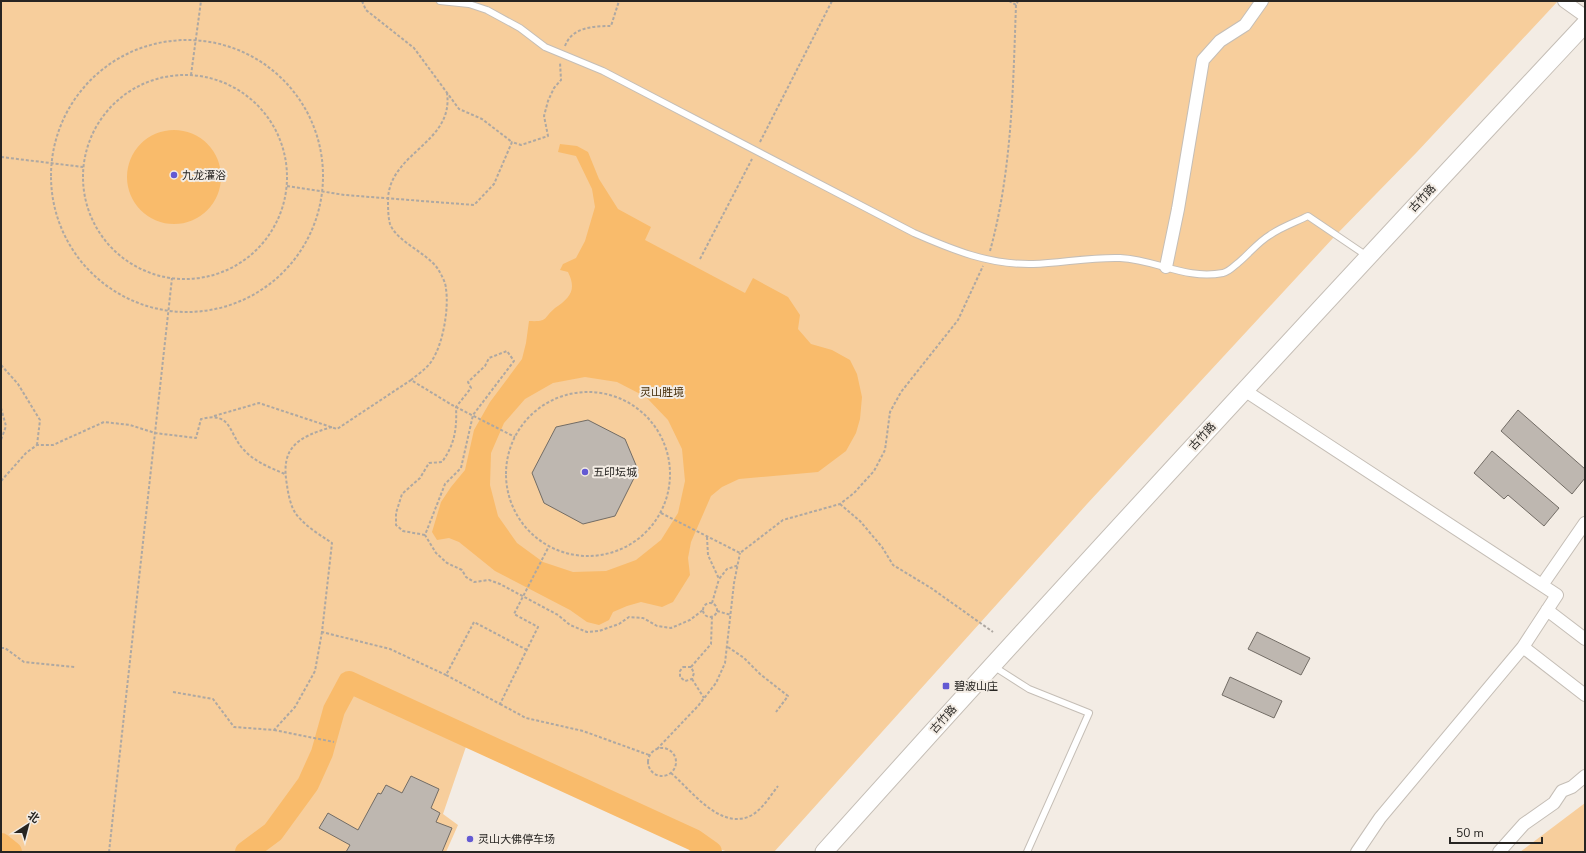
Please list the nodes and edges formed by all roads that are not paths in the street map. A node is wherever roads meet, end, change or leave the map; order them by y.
1 (440, 1) edge
2 (1262, 1) edge
3 (1564, 1) edge
4 (1585, 16) edge
5 (1585, 24) edge
6 (1367, 256) junction
7 (1166, 267) junction
8 (1244, 390) junction
9 (1585, 523) edge
10 (1542, 585) junction
11 (1547, 610) junction
12 (1585, 639) edge
13 (1523, 647) junction
14 (991, 666) junction
15 (1585, 695) edge
16 (1585, 776) edge
17 (824, 852) edge
18 (1027, 852) edge
19 (1357, 852) edge
20 (1499, 852) edge

1 - 7 lane
2 - 7 street
3 - 4 street
5 - 6 main road, 古竹路
6 - 7 lane
6 - 8 main road, 古竹路
8 - 10 street
8 - 14 main road, 古竹路
9 - 10 street
10 - 11 street
11 - 12 street
11 - 13 street
13 - 15 street
13 - 19 street
14 - 17 main road, 古竹路
14 - 18 lane
16 - 20 street

